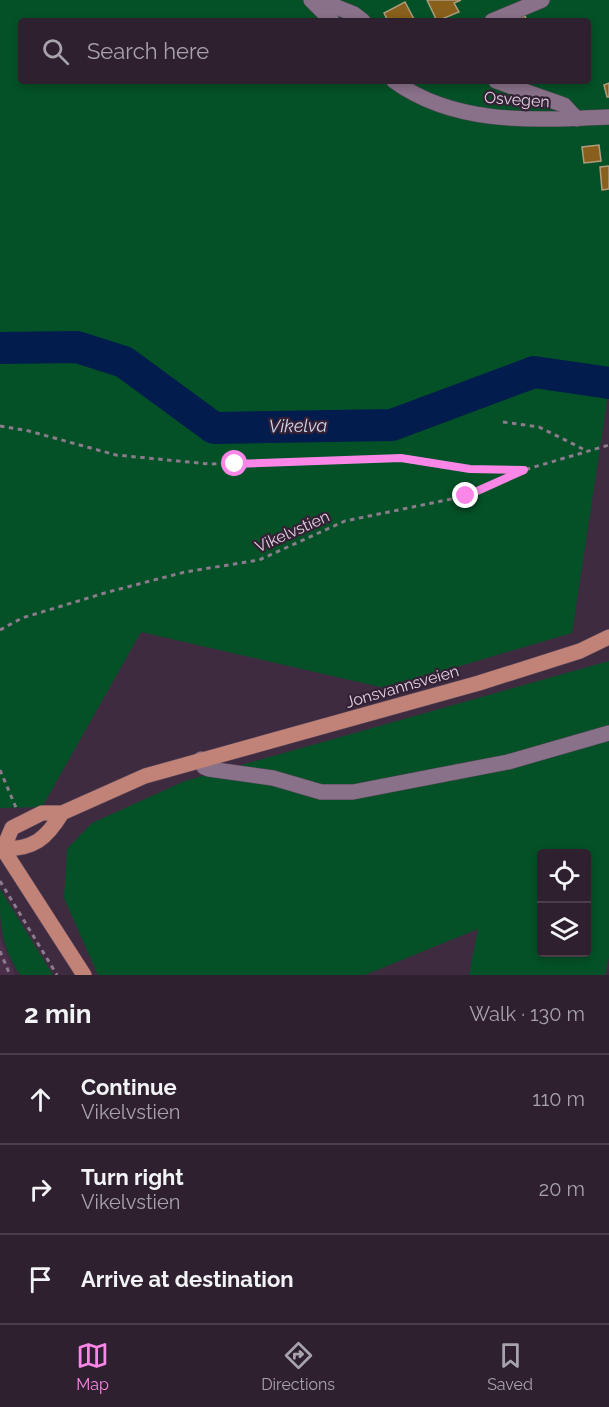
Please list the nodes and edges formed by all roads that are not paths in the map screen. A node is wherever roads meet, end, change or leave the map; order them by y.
1 (311, 0) edge
2 (318, 0) edge
3 (543, 0) edge
4 (329, 18) edge
5 (359, 18) edge
6 (499, 18) edge
7 (398, 84) edge
8 (504, 84) edge
9 (609, 117) edge
10 (577, 119) junction
11 (609, 637) edge
12 (609, 733) edge
13 (201, 759) junction
14 (62, 813) junction
15 (2, 846) edge
16 (84, 975) edge

1 - 4 street
2 - 5 street
3 - 6 street
7 - 10 street, Osvegen
8 - 10 street
9 - 10 street, Osvegen
11 - 13 main road, Jonsvannsveien
12 - 13 street
13 - 14 main road, Jonsvannsveien
14 - 15 main road, Jonsvannsveien
14 - 15 main road, Jonsvannsveien
15 - 16 main road

